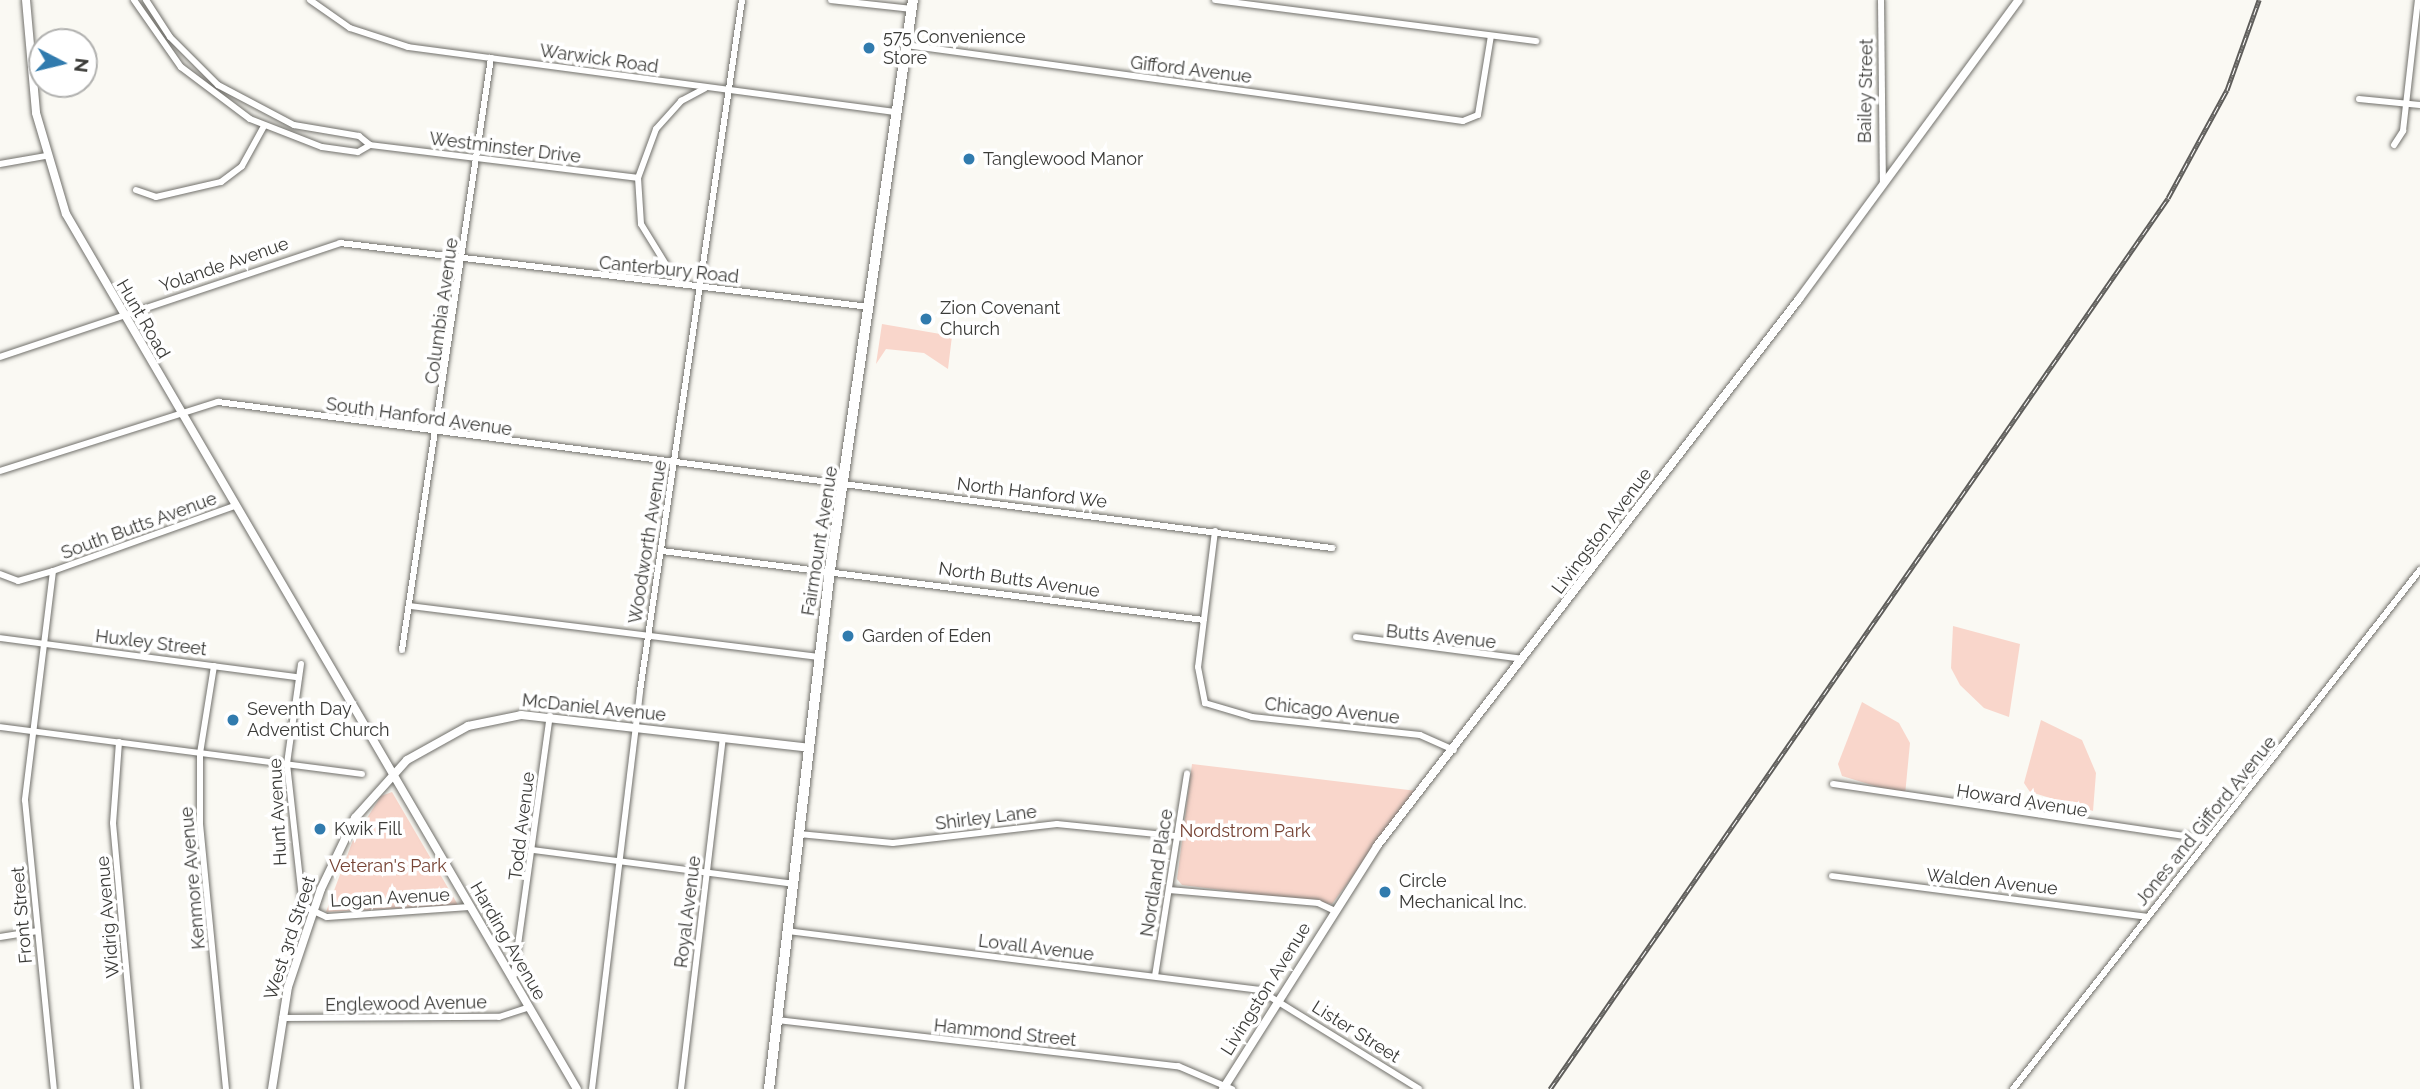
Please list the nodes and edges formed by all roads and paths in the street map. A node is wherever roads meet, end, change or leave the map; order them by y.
1 (26, 0) edge
2 (134, 0) edge
3 (145, 0) edge
4 (310, 0) edge
5 (742, 0) edge
6 (831, 0) edge
7 (1215, 0) edge
8 (1881, 0) edge
9 (2019, 0) edge
10 (2418, 0) edge
11 (913, 4) edge
12 (2418, 12) edge
13 (1491, 36) junction
14 (1536, 41) dead end
15 (906, 46) junction
16 (491, 58) junction
17 (705, 88) junction
18 (728, 91) junction
19 (2359, 99) dead end
20 (2406, 103) junction
21 (2420, 105) edge
22 (896, 112) junction
23 (264, 126) junction
24 (370, 145) junction
25 (2394, 145) dead end
26 (46, 156) junction
27 (478, 158) junction
28 (0, 164) edge
29 (638, 178) junction
30 (1883, 183) junction
31 (136, 190) dead end
32 (464, 259) junction
33 (678, 284) junction
34 (699, 286) junction
35 (870, 307) junction
36 (123, 316) junction
37 (0, 358) edge
38 (178, 411) junction
39 (439, 434) junction
40 (674, 463) junction
41 (0, 471) edge
42 (845, 484) junction
43 (235, 506) junction
44 (1215, 531) junction
45 (1332, 548) dead end
46 (662, 551) junction
47 (830, 570) junction
48 (2420, 570) edge
49 (53, 571) junction
50 (0, 574) edge
51 (410, 606) junction
52 (1204, 620) junction
53 (306, 628) joint
54 (648, 636) junction
55 (1356, 637) dead end
56 (0, 638) edge
57 (44, 644) junction
58 (402, 650) dead end
59 (818, 657) junction
60 (1525, 659) junction
61 (301, 664) dead end
62 (214, 666) junction
63 (299, 677) junction
64 (550, 716) junction
65 (0, 727) edge
66 (636, 727) junction
67 (32, 731) junction
68 (723, 738) junction
69 (119, 742) junction
70 (809, 748) junction
71 (1455, 751) junction
72 (200, 753) junction
73 (287, 764) junction
74 (390, 773) junction
75 (362, 774) dead end
76 (1187, 774) dead end
77 (1833, 784) dead end
78 (799, 834) junction
79 (1176, 836) junction
80 (2207, 839) junction
81 (533, 850) junction
82 (620, 861) junction
83 (706, 873) junction
84 (1832, 876) dead end
85 (794, 884) junction
86 (1169, 890) junction
87 (470, 907) junction
88 (1334, 910) junction
89 (312, 912) junction
90 (2147, 917) junction
91 (38, 931) junction
92 (787, 931) junction
93 (0, 937) edge
94 (1154, 976) junction
95 (513, 981) junction
96 (1278, 1000) junction
97 (529, 1007) junction
98 (282, 1018) junction
99 (778, 1020) junction
100 (1227, 1088) edge
101 (54, 1089) edge
102 (137, 1089) edge
103 (226, 1089) edge
104 (272, 1089) edge
105 (577, 1089) edge
106 (592, 1089) edge
107 (681, 1089) edge
108 (769, 1089) edge
109 (1419, 1089) edge
110 (2013, 1089) edge

1 - 26 street, Hunt Road
2 - 23 street, Westminster Drive
3 - 24 street, Westminster Drive
4 - 16 street, Warwick Road
5 - 18 street, Woodworth Avenue
6 - 11 street
7 - 13 street
8 - 30 street, Bailey Street
9 - 30 street, Livingston Avenue
10 - 12 street
11 - 15 main road, Fairmount Avenue
12 - 20 street
13 - 14 street
13 - 15 street, Gifford Avenue
15 - 22 main road, Fairmount Avenue
16 - 17 street, Warwick Road
16 - 27 street, Columbia Avenue
17 - 18 street, Warwick Road
17 - 29 street
18 - 22 street, Warwick Road
18 - 34 street, Woodworth Avenue
19 - 20 street
20 - 21 street
20 - 25 street
22 - 35 main road, Fairmount Avenue
23 - 24 street, Westminster Drive
23 - 31 street
24 - 27 street, Westminster Drive
26 - 28 street
26 - 36 street, Hunt Road
27 - 29 street, Westminster Drive
27 - 32 street, Columbia Avenue
29 - 33 street
30 - 60 street, Livingston Avenue
32 - 33 street, Canterbury Road
32 - 36 street, Yolande Avenue
32 - 39 street, Columbia Avenue
33 - 34 street, Canterbury Road
34 - 35 street, Canterbury Road
34 - 40 street, Woodworth Avenue
35 - 42 main road, Fairmount Avenue
36 - 37 street, Yolande Avenue
36 - 38 street, Hunt Road
38 - 39 street, South Hanford Avenue
38 - 41 street, South Hanford Avenue
38 - 43 street, Hunt Road
39 - 40 street, South Hanford Avenue
39 - 51 street, Columbia Avenue
40 - 42 street, South Hanford Avenue
40 - 46 street, Woodworth Avenue
42 - 44 street, North Hanford We
42 - 47 main road, Fairmount Avenue
43 - 49 street, South Butts Avenue
43 - 53 street, Hunt Road
44 - 45 street, North Hanford We
44 - 52 street
46 - 47 street
46 - 54 street, Woodworth Avenue
47 - 52 street, North Butts Avenue
47 - 59 main road, Fairmount Avenue
48 - 80 street, Jones and Gifford Avenue
49 - 50 street, South Butts Avenue
49 - 57 street, Front Street
51 - 54 street
51 - 58 street, Columbia Avenue
52 - 71 street, Chicago Avenue
53 - 74 street, Harding Avenue
54 - 59 street
54 - 66 street, Woodworth Avenue
55 - 60 street, Butts Avenue
56 - 57 street, Huxley Street
57 - 62 street, Huxley Street
57 - 67 street, Front Street
59 - 70 main road, Fairmount Avenue
60 - 71 street, Livingston Avenue
61 - 63 street, Hunt Avenue
62 - 63 street, Huxley Street
62 - 72 street, Kenmore Avenue
63 - 73 street, Hunt Avenue
64 - 66 street, McDaniel Avenue
64 - 74 street, McDaniel Avenue
64 - 81 street, Todd Avenue
65 - 67 street
66 - 68 street, McDaniel Avenue
66 - 82 street, Woodworth Avenue
67 - 69 street
67 - 91 street, Front Street
68 - 70 street, McDaniel Avenue
68 - 83 street, Royal Avenue
69 - 72 street
69 - 102 street, Widrig Avenue
70 - 78 main road, Fairmount Avenue
71 - 88 street, Livingston Avenue
72 - 73 street
72 - 103 street, Kenmore Avenue
73 - 75 street
73 - 89 street, Hunt Avenue
74 - 87 street, Harding Avenue
74 - 89 street, West 3rd Street
76 - 79 street, Nordland Place
77 - 80 street, Howard Avenue
78 - 79 street, Shirley Lane
78 - 85 main road, Fairmount Avenue
79 - 86 street, Nordland Place
80 - 90 street, Jones and Gifford Avenue
81 - 82 street
81 - 95 street, Todd Avenue
82 - 83 street
82 - 106 street, Woodworth Avenue
83 - 85 street
83 - 107 street, Royal Avenue
84 - 90 street, Walden Avenue
85 - 92 main road, Fairmount Avenue
86 - 88 street
86 - 94 street, Nordland Place
87 - 89 street, Logan Avenue
87 - 95 street, Harding Avenue
88 - 96 street, Livingston Avenue
89 - 98 street, West 3rd Street
90 - 110 street, Jones and Gifford Avenue
91 - 93 street
91 - 101 street, Front Street
92 - 94 street, Lovall Avenue
92 - 99 main road, Fairmount Avenue
94 - 96 street, Lovall Avenue
95 - 97 street, Harding Avenue
96 - 100 street, Livingston Avenue
96 - 109 street, Lister Street
97 - 98 street, Englewood Avenue
97 - 105 street, Harding Avenue
98 - 104 street, West 3rd Street
99 - 100 street, Hammond Street
99 - 108 main road, Fairmount Avenue

